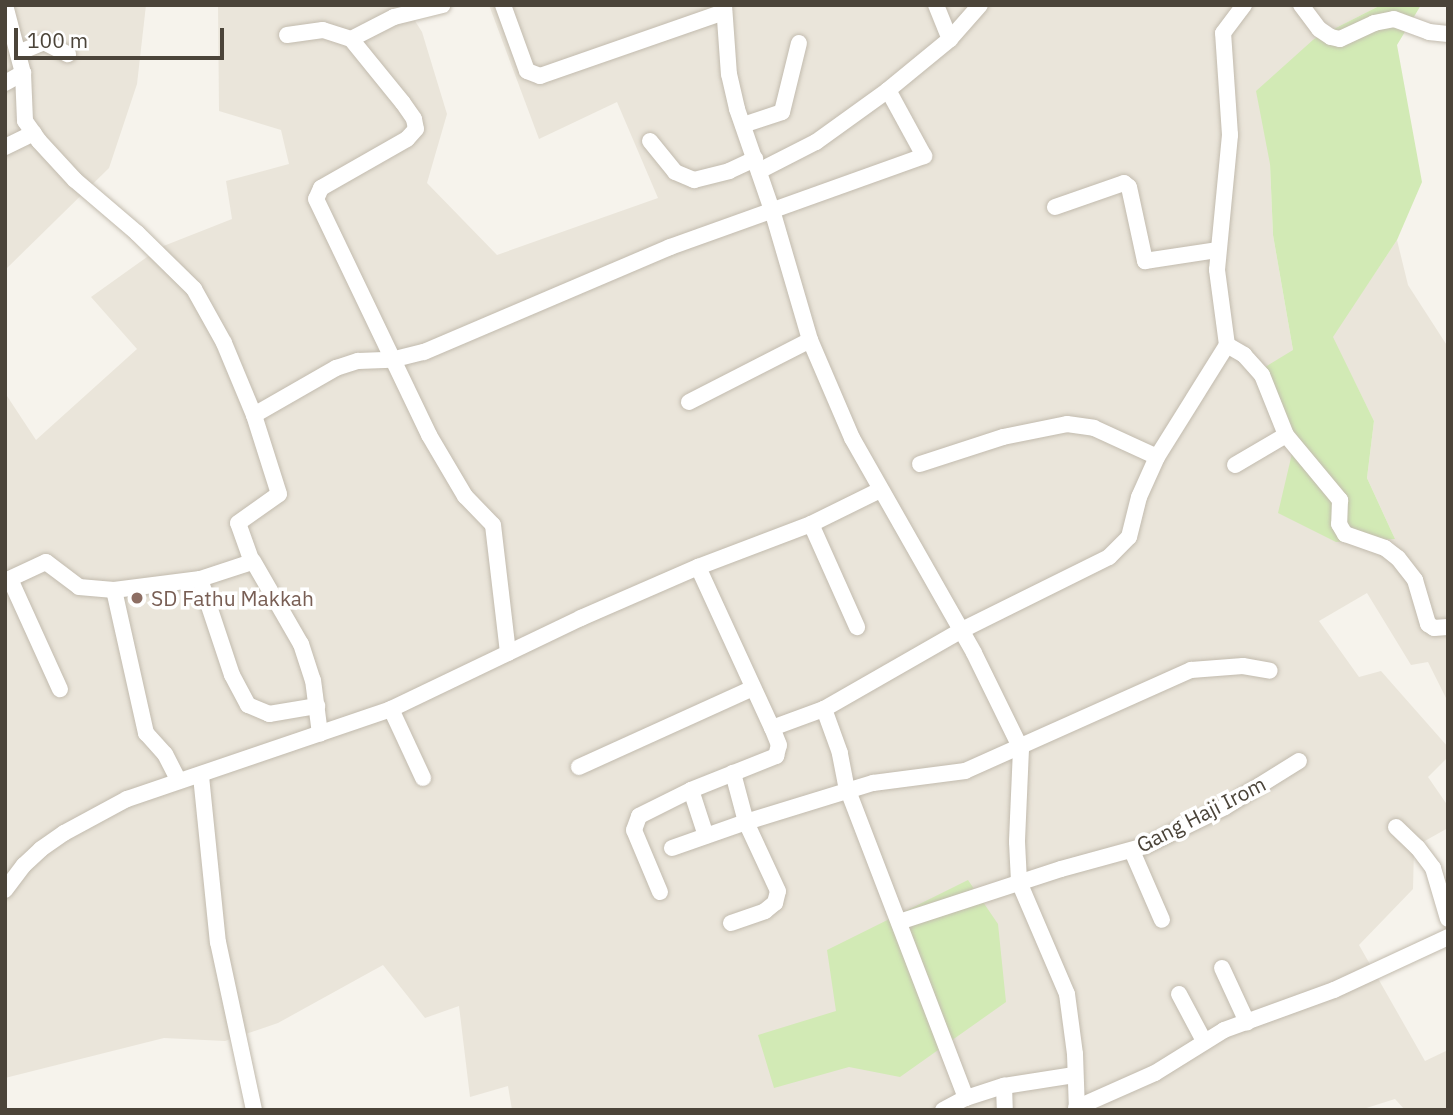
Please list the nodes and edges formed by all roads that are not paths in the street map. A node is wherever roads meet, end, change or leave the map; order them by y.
1 (5, 5) edge
2 (443, 5) edge
3 (503, 5) edge
4 (936, 5) edge
5 (980, 5) edge
6 (1244, 5) edge
7 (1301, 5) edge
8 (724, 9) edge
9 (699, 12) edge
10 (1448, 34) edge
11 (287, 35) dead end
12 (351, 39) junction
13 (950, 39) junction
14 (799, 43) dead end
15 (18, 53) junction
16 (68, 54) dead end
17 (23, 73) junction
18 (5, 83) edge
19 (888, 90) junction
20 (743, 125) junction
21 (34, 134) junction
22 (650, 141) dead end
23 (5, 147) edge
24 (757, 165) junction
25 (1055, 207) dead end
26 (772, 210) junction
27 (1217, 250) junction
28 (810, 340) junction
29 (1227, 345) junction
30 (391, 360) junction
31 (689, 401) dead end
32 (254, 415) junction
33 (1286, 435) junction
34 (1157, 457) junction
35 (920, 464) dead end
36 (1235, 465) dead end
37 (880, 489) junction
38 (811, 524) junction
39 (253, 561) junction
40 (698, 567) junction
41 (200, 579) junction
42 (8, 580) edge
43 (114, 590) junction
44 (857, 627) dead end
45 (1448, 627) edge
46 (962, 630) junction
47 (508, 653) junction
48 (1270, 671) dead end
49 (753, 688) junction
50 (60, 689) dead end
51 (317, 706) junction
52 (391, 709) junction
53 (824, 709) junction
54 (772, 728) junction
55 (320, 734) junction
56 (1021, 748) junction
57 (1299, 761) dead end
58 (579, 767) dead end
59 (733, 773) junction
60 (201, 776) junction
61 (423, 778) dead end
62 (179, 781) junction
63 (691, 790) junction
64 (849, 792) junction
65 (746, 822) junction
66 (1396, 827) dead end
67 (706, 836) junction
68 (673, 848) dead end
69 (1132, 851) junction
70 (1019, 882) junction
71 (5, 890) edge
72 (660, 892) dead end
73 (1448, 919) edge
74 (1162, 920) dead end
75 (899, 922) junction
76 (731, 923) dead end
77 (1448, 937) edge
78 (1222, 968) dead end
79 (1179, 994) dead end
80 (1247, 1022) junction
81 (1204, 1041) junction
82 (1074, 1075) junction
83 (1004, 1086) junction
84 (965, 1098) junction
85 (1077, 1109) edge
86 (254, 1110) edge
87 (943, 1110) edge
88 (1005, 1110) edge

1 - 15 street
2 - 12 street
3 - 9 street
4 - 13 street
5 - 13 street
6 - 27 street
7 - 10 street
8 - 9 street
8 - 20 street
11 - 12 street
12 - 30 street
13 - 19 street
14 - 20 street
15 - 16 street
15 - 17 street
17 - 18 street
17 - 21 street
19 - 24 street
19 - 26 street
20 - 24 street
21 - 23 street
21 - 32 street
22 - 24 street
24 - 26 street
25 - 27 street
26 - 28 street
26 - 30 street
27 - 29 street
28 - 31 street
28 - 37 street
29 - 33 street
29 - 34 street
30 - 32 street
30 - 47 street
32 - 39 street
33 - 36 street
33 - 45 street
34 - 35 street
34 - 46 street
37 - 38 street
37 - 46 street
38 - 40 street
38 - 44 street
39 - 41 street
39 - 51 street
40 - 47 street
40 - 49 street
41 - 43 street
41 - 51 street
42 - 43 street
42 - 50 street
43 - 62 street
46 - 53 street
46 - 56 street
47 - 52 street
48 - 56 street
49 - 54 street
49 - 58 street
51 - 55 street
52 - 55 street
52 - 61 street
53 - 54 street
53 - 64 street
54 - 59 street
55 - 60 street
56 - 64 street
56 - 70 street
57 - 69 street, Gang Haji Irom
59 - 63 street
59 - 65 street
60 - 62 street
60 - 86 street
62 - 71 street
63 - 67 street
63 - 72 street
64 - 65 street
64 - 75 street
65 - 67 street
65 - 76 street
66 - 73 street
67 - 68 street
69 - 70 street, Gang Haji Irom
69 - 74 street
70 - 75 street, Gang Haji Irom
70 - 82 street
75 - 84 street
77 - 80 street
78 - 80 street
79 - 81 street
80 - 81 street
81 - 85 street
82 - 83 street
82 - 85 street
83 - 84 street
83 - 88 street
84 - 87 street

